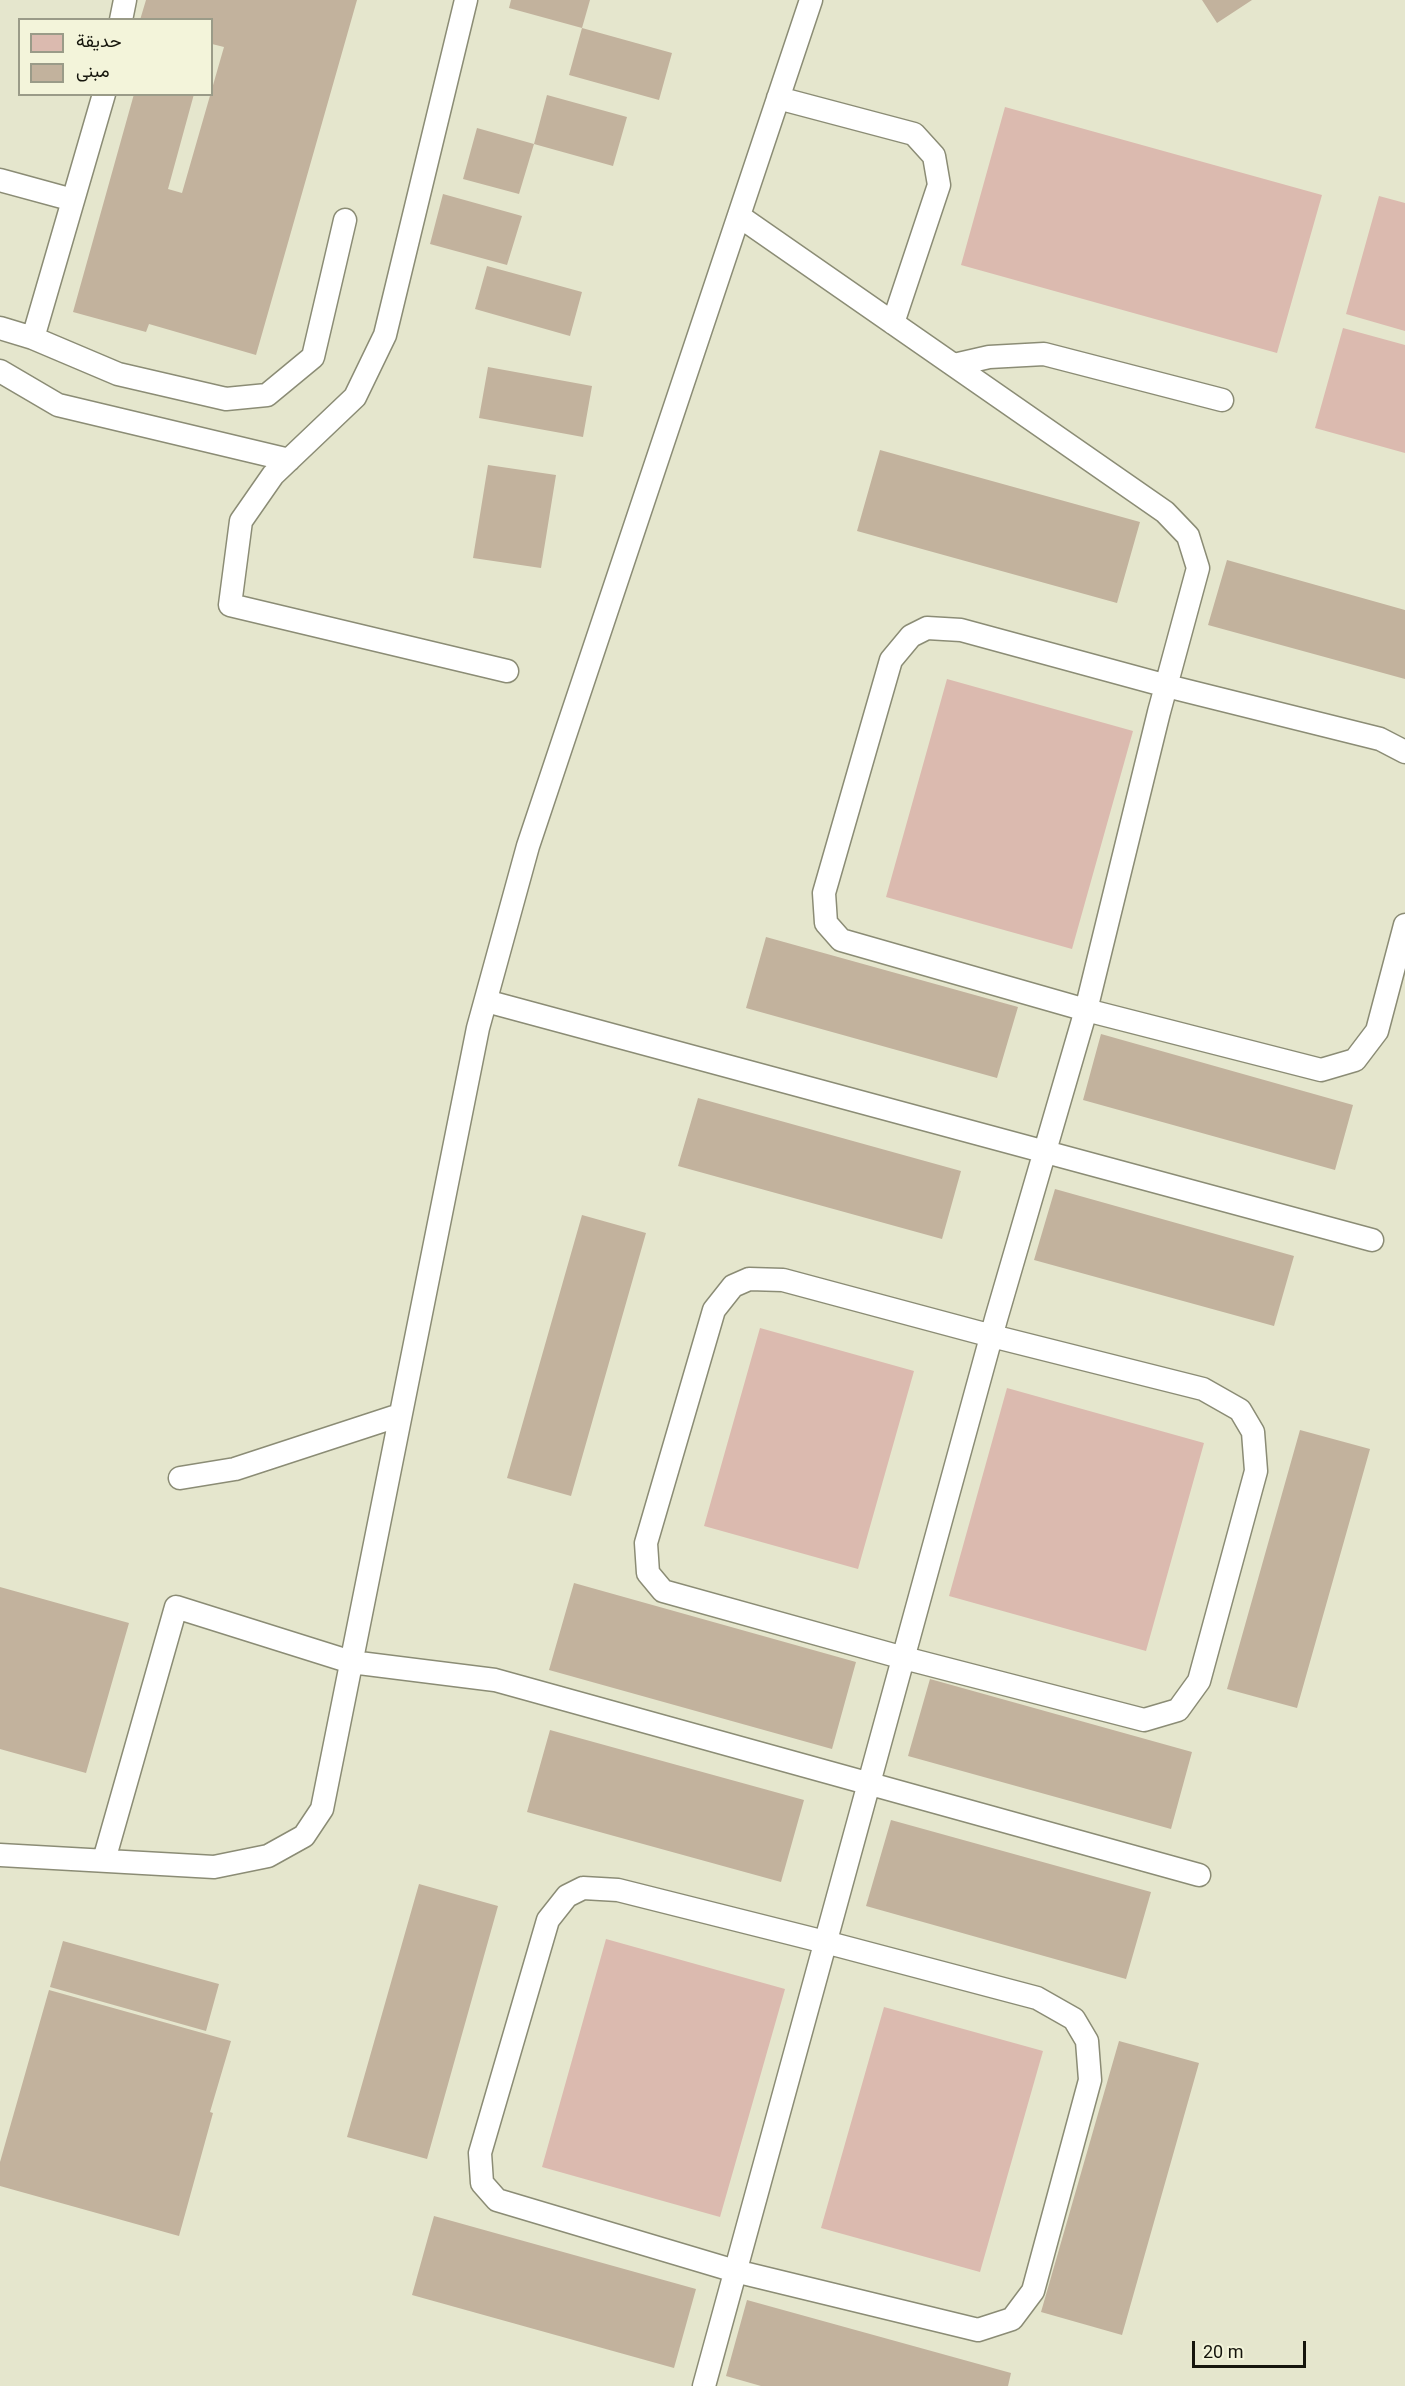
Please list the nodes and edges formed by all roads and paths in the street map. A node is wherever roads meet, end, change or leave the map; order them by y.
1 (125, 0) edge
2 (466, 0) edge
3 (811, 0) edge
4 (121, 18) edge
5 (103, 96) edge
6 (778, 98) junction
7 (0, 180) edge
8 (73, 200) junction
9 (739, 216) junction
10 (345, 220) dead end
11 (893, 323) junction
12 (0, 328) edge
13 (33, 338) junction
14 (954, 365) junction
15 (0, 371) edge
16 (1222, 400) dead end
17 (289, 460) junction
18 (507, 671) dead end
19 (1167, 686) junction
20 (1405, 752) edge
21 (1405, 925) edge
22 (486, 1001) junction
23 (1086, 1010) junction
24 (1044, 1154) junction
25 (1372, 1240) dead end
26 (992, 1336) junction
27 (400, 1415) junction
28 (180, 1478) dead end
29 (904, 1658) junction
30 (351, 1662) junction
31 (869, 1784) junction
32 (0, 1855) edge
33 (104, 1860) junction
34 (1198, 1875) dead end
35 (825, 1942) junction
36 (735, 2271) junction
37 (704, 2386) edge

1 - 4 lane
2 - 17 lane
3 - 6 lane
5 - 8 lane
6 - 9 lane
6 - 11 lane
7 - 8 lane
8 - 13 lane
9 - 11 lane
9 - 22 lane
10 - 13 lane
11 - 14 lane
12 - 13 lane
14 - 16 lane
14 - 19 lane
15 - 17 lane
17 - 18 lane
19 - 20 lane
19 - 23 lane
19 - 23 lane
21 - 23 lane
22 - 24 lane
22 - 27 lane
23 - 24 lane
24 - 25 lane
24 - 26 lane
26 - 29 lane
26 - 29 lane
26 - 29 lane
27 - 28 lane
27 - 30 lane
29 - 31 lane
30 - 31 lane
30 - 33 lane
30 - 33 lane
31 - 34 lane
31 - 35 lane
32 - 33 lane
35 - 36 lane
35 - 36 lane
35 - 36 lane
36 - 37 lane

